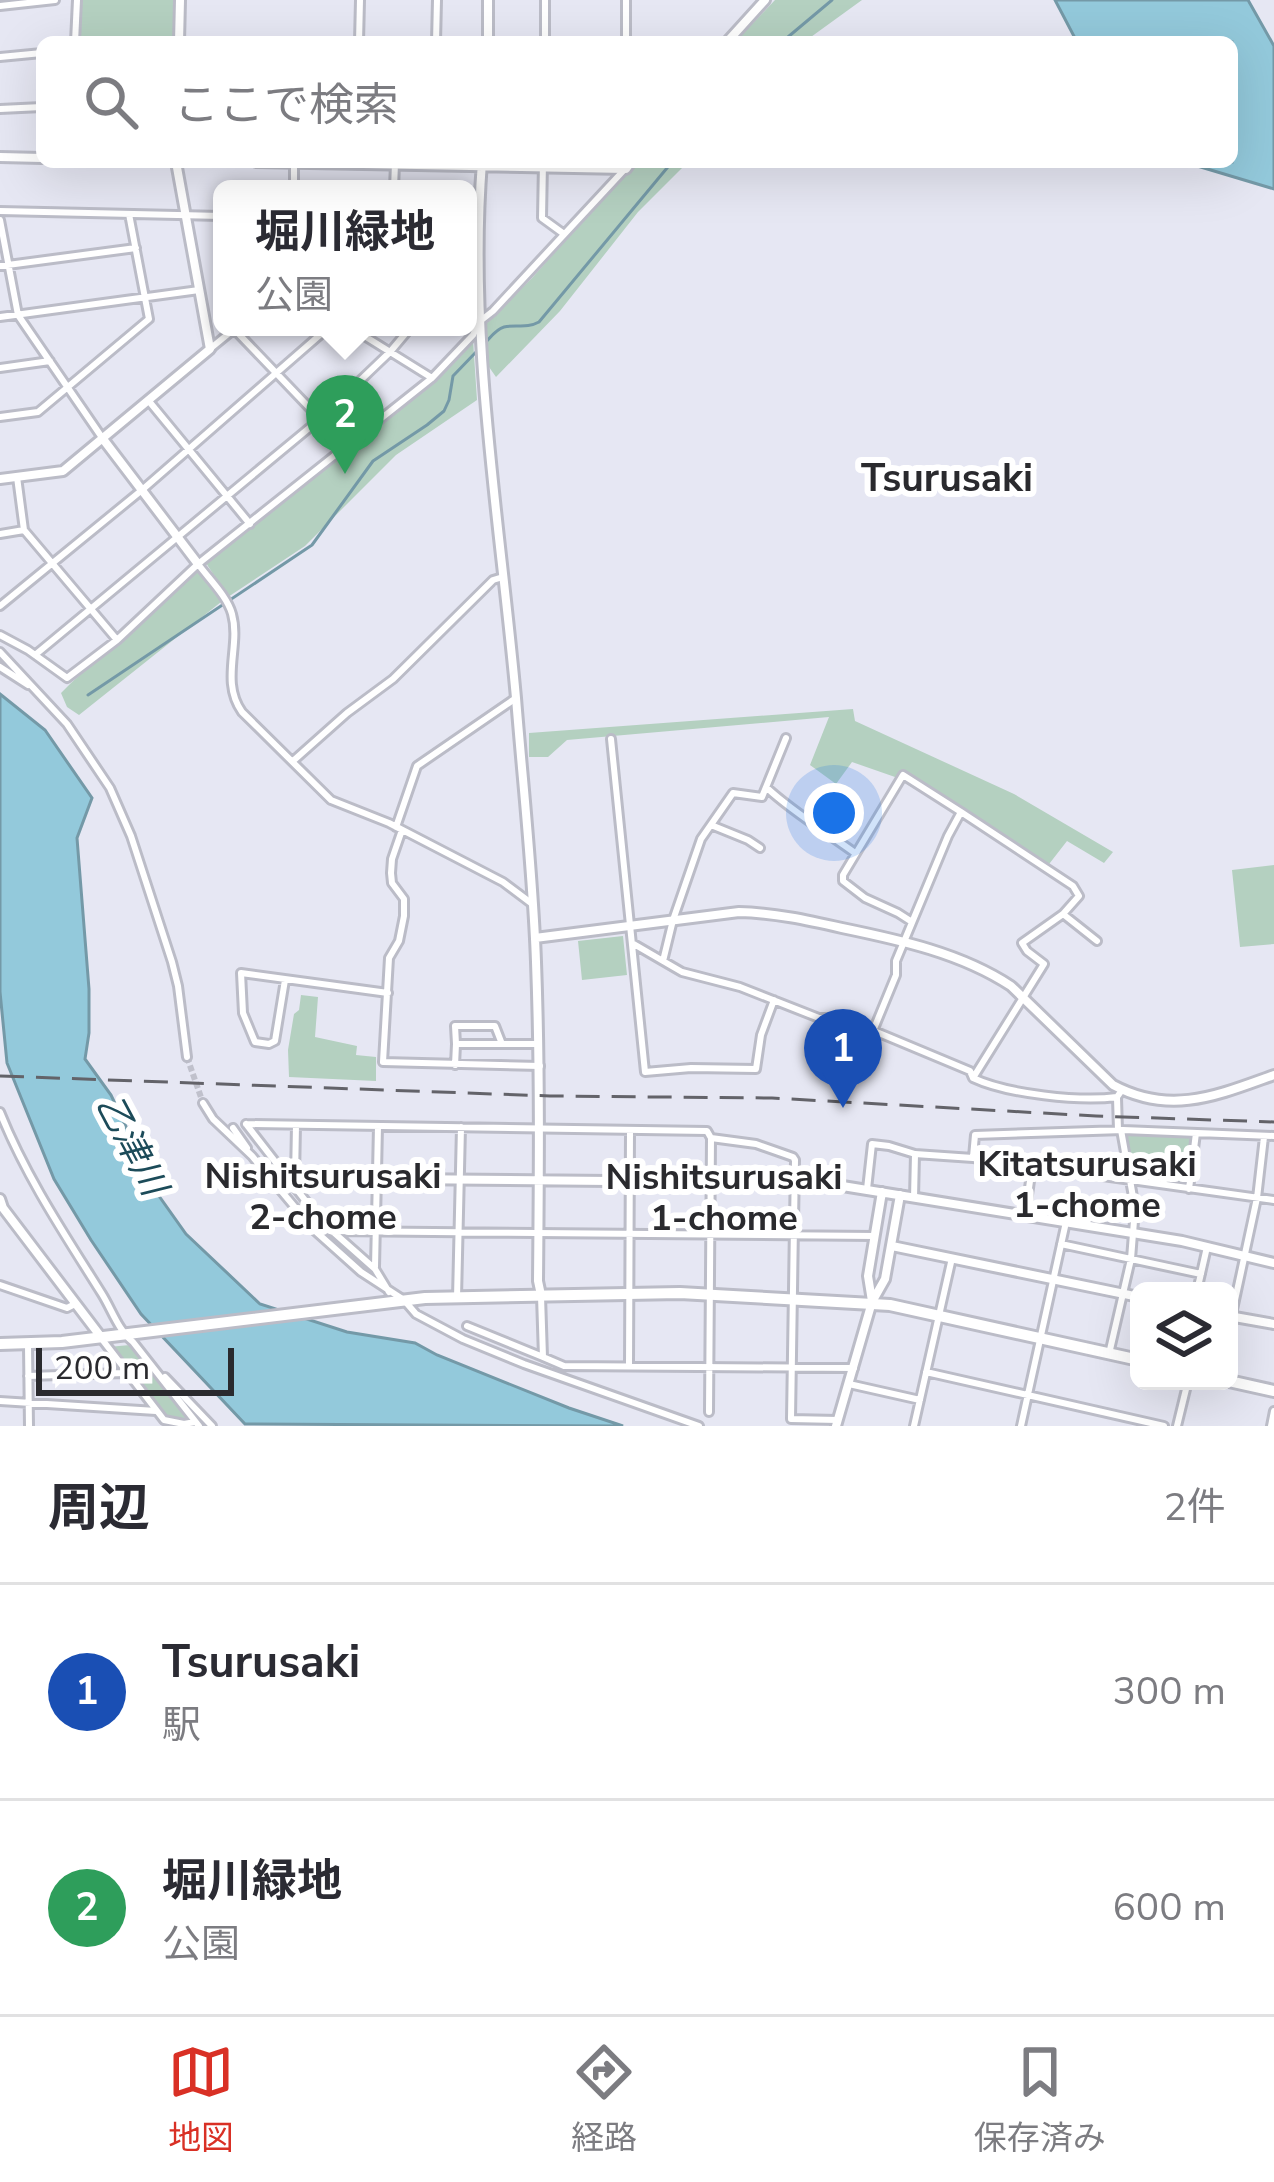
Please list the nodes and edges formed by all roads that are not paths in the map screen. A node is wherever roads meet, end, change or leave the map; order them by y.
1 (55, 0) edge
2 (76, 0) edge
3 (180, 0) edge
4 (360, 0) edge
5 (436, 0) edge
6 (488, 0) edge
7 (545, 0) edge
8 (626, 0) edge
9 (764, 0) edge
10 (0, 6) edge
11 (75, 36) edge
12 (179, 36) edge
13 (359, 36) edge
14 (436, 36) edge
15 (488, 36) edge
16 (545, 36) edge
17 (626, 36) edge
18 (733, 36) edge
19 (36, 53) edge
20 (0, 57) edge
21 (36, 107) edge
22 (0, 110) edge
23 (0, 157) edge
24 (36, 158) edge
25 (177, 168) edge
26 (482, 168) edge
27 (543, 168) edge
28 (625, 168) edge
29 (129, 214) junction
30 (0, 215) edge
31 (184, 215) junction
32 (213, 216) edge
33 (477, 218) edge
34 (564, 234) junction
35 (136, 248) junction
36 (4, 265) edge
37 (199, 290) junction
38 (145, 297) junction
39 (477, 308) edge
40 (18, 315) junction
41 (0, 317) edge
42 (479, 322) junction
43 (477, 326) edge
44 (225, 336) edge
45 (242, 336) edge
46 (319, 336) edge
47 (364, 336) edge
48 (403, 336) edge
49 (472, 336) edge
50 (210, 349) junction
51 (390, 352) junction
52 (50, 362) junction
53 (0, 368) edge
54 (278, 374) junction
55 (432, 378) junction
56 (68, 388) junction
57 (148, 400) junction
58 (0, 417) edge
59 (320, 418) junction
60 (103, 439) junction
61 (345, 445) junction
62 (189, 449) junction
63 (17, 477) junction
64 (0, 479) edge
65 (142, 490) junction
66 (227, 495) junction
67 (250, 524) junction
68 (24, 530) junction
69 (0, 534) edge
70 (178, 537) junction
71 (52, 563) junction
72 (198, 564) junction
73 (503, 577) junction
74 (0, 607) edge
75 (91, 609) junction
76 (0, 634) edge
77 (117, 640) junction
78 (0, 652) edge
79 (35, 655) junction
80 (0, 667) edge
81 (32, 687) junction
82 (516, 698) junction
83 (786, 738) dead end
84 (611, 740) dead end
85 (292, 761) junction
86 (766, 788) junction
87 (962, 812) junction
88 (711, 825) junction
89 (399, 828) junction
90 (760, 848) dead end
91 (855, 853) junction
92 (531, 903) junction
93 (1063, 914) junction
94 (673, 920) junction
95 (911, 922) junction
96 (630, 926) junction
97 (535, 938) junction
98 (905, 940) junction
99 (1097, 940) dead end
100 (632, 943) junction
101 (663, 961) junction
102 (285, 980) junction
103 (388, 993) junction
104 (1023, 998) junction
105 (774, 1000) junction
106 (873, 1031) junction
107 (455, 1044) junction
108 (502, 1044) junction
109 (538, 1044) junction
110 (187, 1057) tunnel mouth
111 (455, 1065) junction
112 (540, 1066) junction
113 (1274, 1075) edge
114 (974, 1078) junction
115 (1119, 1094) junction
116 (203, 1103) tunnel mouth
117 (0, 1112) edge
118 (296, 1125) junction
119 (377, 1126) junction
120 (461, 1127) junction
121 (233, 1128) dead end
122 (540, 1129) junction
123 (630, 1130) junction
124 (1120, 1130) junction
125 (1196, 1133) junction
126 (1269, 1136) edge
127 (711, 1138) junction
128 (915, 1154) junction
129 (252, 1156) junction
130 (973, 1158) junction
131 (1032, 1168) junction
132 (290, 1178) junction
133 (377, 1179) junction
134 (460, 1180) junction
135 (539, 1180) junction
136 (630, 1181) junction
137 (711, 1182) junction
138 (1132, 1182) junction
139 (795, 1183) junction
140 (867, 1189) junction
141 (1190, 1190) junction
142 (882, 1192) junction
143 (900, 1195) junction
144 (914, 1198) junction
145 (1257, 1198) junction
146 (1274, 1200) edge
147 (1, 1205) edge
148 (1025, 1216) junction
149 (1066, 1222) junction
150 (331, 1231) junction
151 (376, 1232) junction
152 (458, 1232) junction
153 (539, 1233) junction
154 (1133, 1233) junction
155 (629, 1234) junction
156 (710, 1234) junction
157 (794, 1235) junction
158 (874, 1239) junction
159 (1061, 1244) junction
160 (892, 1246) junction
161 (1207, 1246) junction
162 (1245, 1256) junction
163 (952, 1258) junction
164 (1131, 1259) junction
165 (1274, 1262) edge
166 (375, 1269) junction
167 (1201, 1274) junction
168 (1054, 1280) junction
169 (1199, 1282) edge
170 (1238, 1284) edge
171 (0, 1285) edge
172 (629, 1294) junction
173 (710, 1294) junction
174 (1123, 1294) junction
175 (1130, 1295) edge
176 (542, 1296) junction
177 (396, 1298) junction
178 (457, 1298) junction
179 (793, 1298) junction
180 (872, 1302) junction
181 (75, 1304) junction
182 (939, 1316) junction
183 (1238, 1317) edge
184 (1274, 1324) edge
185 (467, 1327) dead end
186 (130, 1334) junction
187 (101, 1337) junction
188 (1040, 1339) junction
189 (0, 1344) edge
190 (28, 1344) junction
191 (1109, 1354) junction
192 (543, 1357) junction
193 (1130, 1358) edge
194 (152, 1366) junction
195 (629, 1366) junction
196 (709, 1367) junction
197 (792, 1368) junction
198 (854, 1369) junction
199 (125, 1372) junction
200 (926, 1372) junction
201 (28, 1376) junction
202 (1238, 1383) edge
203 (849, 1384) junction
204 (1186, 1390) edge
205 (1274, 1390) edge
206 (1028, 1395) junction
207 (920, 1400) junction
208 (0, 1401) edge
209 (29, 1402) junction
210 (156, 1411) junction
211 (1274, 1411) edge
212 (709, 1412) dead end
213 (837, 1423) edge
214 (197, 1424) edge
215 (29, 1426) edge
216 (212, 1426) edge
217 (699, 1426) edge
218 (915, 1426) edge
219 (1021, 1426) edge
220 (1164, 1426) edge
221 (1177, 1426) edge
222 (1271, 1426) edge

1 - 10 street
2 - 11 street
3 - 12 street
4 - 13 street
5 - 14 street
6 - 15 street
7 - 16 street
8 - 17 street
9 - 18 street
19 - 20 street
21 - 22 street
23 - 24 street
25 - 31 street
26 - 33 street
27 - 34 street
28 - 34 street
29 - 30 street
29 - 31 street
29 - 35 street
30 - 36 street
31 - 32 street
31 - 37 street
34 - 42 street
35 - 36 street
35 - 38 street
36 - 40 street
37 - 38 street
37 - 50 street
38 - 40 street
38 - 56 street
39 - 42 street
40 - 41 street
40 - 52 street
42 - 43 street
42 - 73 street
44 - 50 street
45 - 54 street
46 - 54 street
47 - 51 street
48 - 51 street
49 - 55 street
50 - 57 street
51 - 55 street
51 - 59 street
52 - 53 street
52 - 56 street
54 - 59 street
54 - 62 street
55 - 61 street
56 - 58 street
56 - 60 street
57 - 60 street
57 - 62 street
59 - 61 street
59 - 66 street
60 - 63 street
60 - 65 street
61 - 67 street
62 - 65 street
62 - 66 street
63 - 64 street
63 - 68 street
65 - 70 street
65 - 71 street
66 - 67 street
66 - 70 street
67 - 72 street
68 - 69 street
68 - 71 street
70 - 72 street
70 - 75 street
71 - 74 street
71 - 75 street
72 - 77 street
72 - 85 street
73 - 82 street
73 - 85 street
75 - 77 street
75 - 79 street
76 - 79 street
77 - 79 street
78 - 81 street
80 - 81 street
81 - 110 street
82 - 89 street
82 - 92 street
83 - 86 street
84 - 96 street
85 - 89 street
86 - 88 street
86 - 91 street
87 - 91 street
87 - 93 street
87 - 95 street
88 - 90 street
88 - 94 street
89 - 92 street
89 - 103 street
91 - 95 street
92 - 97 street
93 - 99 street
93 - 104 street
94 - 96 street
94 - 98 street
94 - 101 street
95 - 98 street
96 - 97 street
96 - 100 street
97 - 109 street
98 - 104 street
98 - 106 street
100 - 101 street
100 - 105 street
101 - 105 street
102 - 102 street
102 - 103 street
103 - 111 street
104 - 114 street
104 - 115 street
105 - 106 street
106 - 114 street
107 - 108 street
107 - 108 street
107 - 111 street
108 - 109 street
109 - 112 street
111 - 112 street
112 - 122 street
113 - 115 street
114 - 115 street
115 - 124 street
116 - 129 street
117 - 186 street
118 - 119 street
118 - 132 street
118 - 132 street
119 - 120 street
119 - 133 street
120 - 122 street
120 - 134 street
121 - 129 street
122 - 123 street
122 - 135 street
123 - 127 street
123 - 136 street
124 - 125 street
124 - 130 street
124 - 138 street
125 - 126 street
125 - 141 street
126 - 145 street
127 - 137 street
127 - 139 street
128 - 130 street
128 - 140 street
128 - 144 street
129 - 177 street
130 - 131 street
131 - 138 street
131 - 148 street
132 - 133 street
132 - 150 street
133 - 134 street
133 - 151 street
134 - 135 street
134 - 152 street
135 - 136 street
135 - 153 street
136 - 137 street
136 - 155 street
137 - 139 street
137 - 156 street
138 - 141 street
138 - 154 street
139 - 140 street
139 - 157 street
140 - 142 street
141 - 145 street
142 - 143 street
142 - 158 street
143 - 144 street
143 - 160 street
144 - 148 street
145 - 146 street
145 - 162 street
147 - 181 street
148 - 149 street
149 - 154 street
149 - 159 street
150 - 151 street
150 - 166 street
151 - 152 street
151 - 166 street
152 - 153 street
152 - 178 street
153 - 155 street
153 - 176 street
154 - 161 street
154 - 164 street
155 - 156 street
155 - 172 street
156 - 157 street
156 - 173 street
157 - 158 street
157 - 179 street
158 - 160 street
158 - 180 street
159 - 164 street
159 - 168 street
160 - 163 street
160 - 180 street
161 - 162 street
161 - 167 street
162 - 165 street
162 - 170 street
163 - 168 street
163 - 182 street
164 - 167 street
164 - 174 street
166 - 177 street
167 - 169 street
168 - 174 street
168 - 188 street
171 - 181 street
172 - 173 highway
172 - 176 highway
172 - 195 street
173 - 179 highway
173 - 196 street
174 - 175 street
174 - 191 street
176 - 178 highway
176 - 192 street
177 - 178 highway
177 - 186 highway
177 - 217 street
179 - 180 highway
179 - 197 street
180 - 182 highway
180 - 198 street
181 - 187 street
182 - 188 highway
182 - 200 street
183 - 184 street
185 - 192 street
186 - 187 highway
186 - 194 street
187 - 190 highway
187 - 199 street
188 - 191 highway
188 - 206 street
189 - 190 highway
190 - 201 street
191 - 193 highway
192 - 195 street
194 - 214 street
194 - 216 street
195 - 196 street
196 - 197 street
196 - 212 street
197 - 198 street
197 - 213 street
198 - 203 street
199 - 201 street
199 - 210 street
200 - 206 street
200 - 207 street
201 - 209 street
202 - 205 highway
203 - 207 street
203 - 213 street
204 - 221 street
206 - 219 street
206 - 220 street
207 - 218 street
208 - 209 street
209 - 210 street
209 - 215 street
210 - 214 street
211 - 222 street

